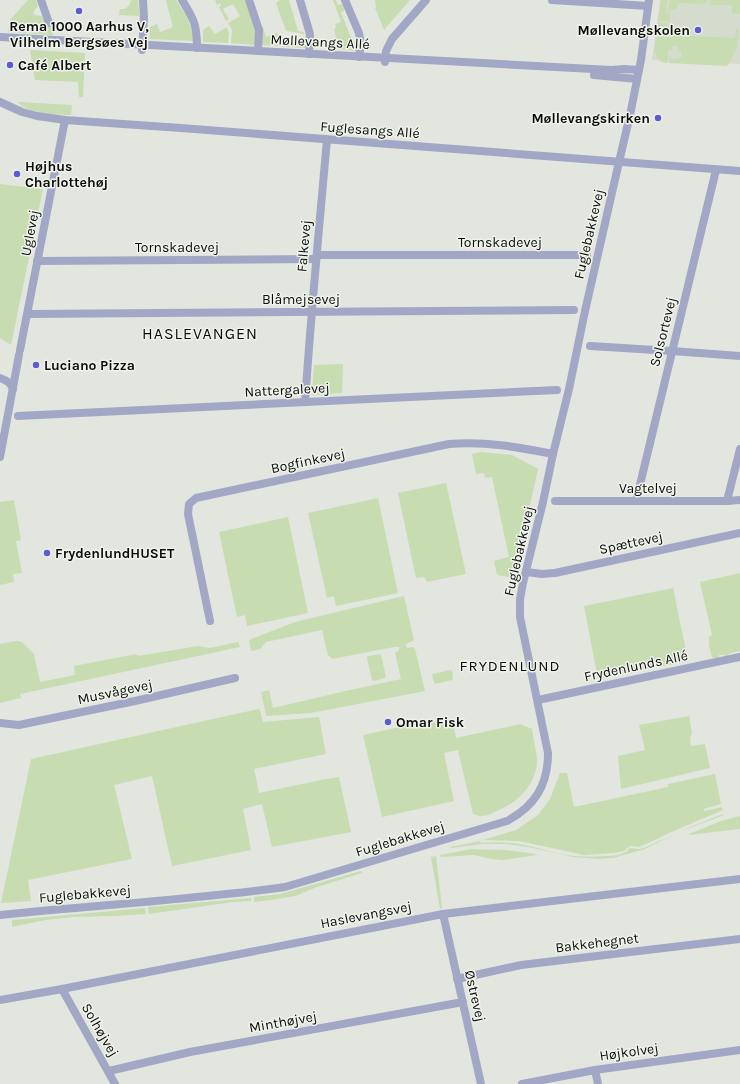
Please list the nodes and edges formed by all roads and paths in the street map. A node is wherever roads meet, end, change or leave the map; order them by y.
1 (41, 0) edge
2 (143, 0) edge
3 (182, 0) edge
4 (249, 0) edge
5 (300, 0) edge
6 (345, 0) edge
7 (426, 0) edge
8 (552, 0) edge
9 (649, 3) edge
10 (49, 23) dead end
11 (0, 37) edge
12 (0, 42) edge
13 (142, 47) junction
14 (197, 48) junction
15 (258, 52) junction
16 (309, 54) junction
17 (359, 57) junction
18 (385, 61) junction
19 (639, 70) junction
20 (637, 79) junction
21 (0, 102) edge
22 (65, 120) junction
23 (327, 140) junction
24 (619, 162) junction
25 (716, 170) junction
26 (740, 172) edge
27 (587, 255) dead end
28 (317, 257) junction
29 (38, 260) junction
30 (574, 310) dead end
31 (311, 311) junction
32 (28, 314) junction
33 (590, 346) dead end
34 (672, 351) junction
35 (740, 356) edge
36 (0, 378) edge
37 (12, 389) junction
38 (557, 390) dead end
39 (305, 402) junction
40 (18, 416) dead end
41 (740, 449) edge
42 (553, 454) junction
43 (0, 457) edge
44 (740, 500) edge
45 (636, 501) junction
46 (727, 501) junction
47 (555, 502) dead end
48 (740, 533) edge
49 (526, 572) junction
50 (210, 621) dead end
51 (740, 657) edge
52 (235, 678) dead end
53 (538, 700) junction
54 (0, 723) edge
55 (740, 879) edge
56 (443, 914) junction
57 (0, 915) edge
58 (740, 939) edge
59 (457, 979) junction
60 (62, 989) junction
61 (0, 1000) edge
62 (462, 1002) junction
63 (740, 1050) edge
64 (595, 1070) junction
65 (108, 1071) junction
66 (115, 1084) edge
67 (481, 1084) edge
68 (522, 1084) edge
69 (598, 1084) edge

1 - 10 street
2 - 13 street
3 - 14 street
4 - 15 street
5 - 16 street
6 - 17 street
7 - 18 street
8 - 9 street
9 - 19 street, Fuglebakkevej
11 - 13 street, Møllevangs Allé
12 - 13 street, Møllevangs Allé
13 - 14 street, Møllevangs Allé
13 - 18 street, Møllevangs Allé
14 - 15 street, Møllevangs Allé
15 - 16 street, Møllevangs Allé
16 - 17 street, Møllevangs Allé
17 - 18 street, Møllevangs Allé
18 - 19 street, Møllevangs Allé
18 - 20 street, Møllevangs Allé
19 - 20 street, Fuglebakkevej
20 - 24 street, Fuglebakkevej
21 - 22 street, Fuglesangs Allé
22 - 23 street, Fuglesangs Allé
22 - 29 street, Uglevej
23 - 24 street, Fuglesangs Allé
23 - 28 street, Falkevej
24 - 25 street, Fuglesangs Allé
24 - 42 street, Fuglebakkevej
25 - 26 street, Fuglesangs Allé
25 - 34 street, Solsortevej
27 - 28 street, Tornskadevej
28 - 29 street, Tornskadevej
28 - 31 street, Falkevej
29 - 32 street, Uglevej
30 - 31 street, Blåmejsevej
31 - 32 street, Blåmejsevej
31 - 39 street, Falkevej
32 - 37 street, Uglevej
33 - 34 street
34 - 35 street
34 - 45 street, Solsortevej
36 - 37 street
37 - 43 street, Uglevej
38 - 39 street, Nattergalevej
39 - 40 street, Nattergalevej
41 - 46 street
42 - 49 street, Fuglebakkevej
42 - 50 street, Bogfinkevej
44 - 46 street, Vagtelvej
45 - 46 street, Vagtelvej
45 - 47 street, Vagtelvej
48 - 49 street, Spættevej
49 - 53 street, Fuglebakkevej
51 - 53 street, Frydenlunds Allé
52 - 54 street, Musvågevej
53 - 57 street, Fuglebakkevej
55 - 56 street, Haslevangsvej
56 - 59 street, Østrevej
56 - 60 street, Haslevangsvej
58 - 59 street, Bakkehegnet
59 - 62 street, Østrevej
60 - 61 street, Haslevangsvej
60 - 65 street, Solhøjvej
62 - 65 street, Minthøjvej
62 - 67 street, Østrevej
63 - 64 street, Højkolvej
64 - 68 street, Højkolvej
64 - 69 street
65 - 66 street, Solhøjvej

